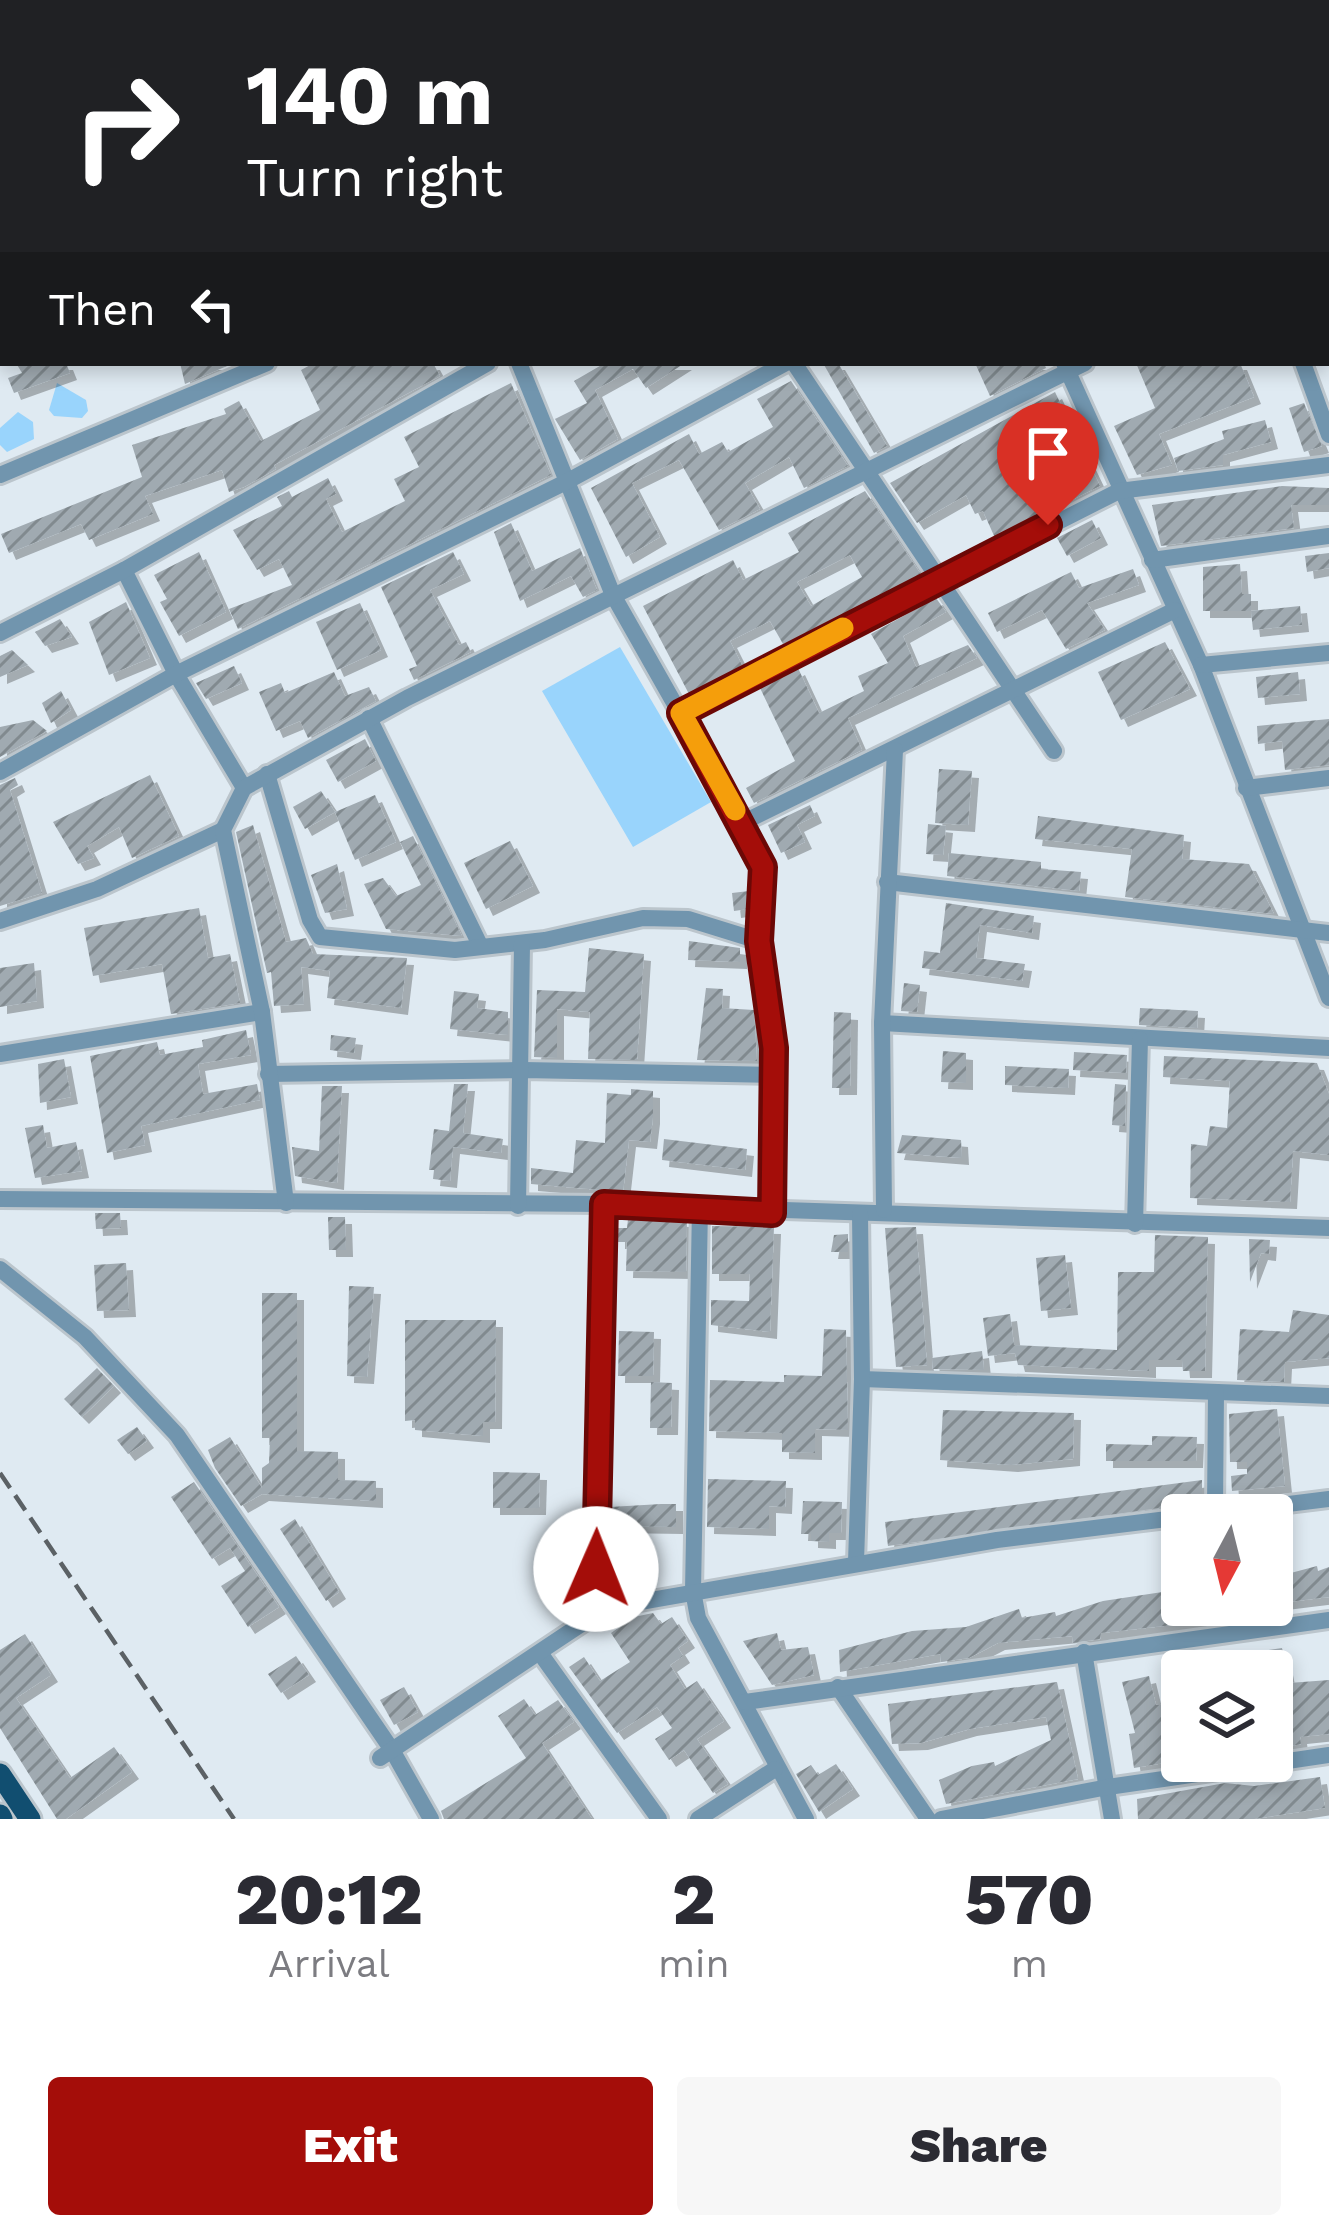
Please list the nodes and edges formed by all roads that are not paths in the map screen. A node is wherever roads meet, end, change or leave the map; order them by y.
1 (260, 366) edge
2 (520, 366) edge
3 (784, 366) edge
4 (792, 366) edge
5 (1072, 366) edge
6 (1329, 367) edge
7 (1306, 370) edge
8 (456, 371) edge
9 (1329, 436) edge
10 (1329, 465) edge
11 (870, 470) junction
12 (0, 475) edge
13 (566, 482) junction
14 (1119, 490) junction
15 (1329, 536) edge
16 (1151, 560) junction
17 (124, 570) junction
18 (941, 576) junction
19 (613, 595) junction
20 (1175, 610) junction
21 (0, 632) edge
22 (1329, 653) edge
23 (1201, 665) junction
24 (176, 674) junction
25 (1014, 691) junction
26 (681, 713) junction
27 (369, 718) junction
28 (895, 749) junction
29 (1054, 751) dead end
30 (0, 772) edge
31 (268, 774) junction
32 (1329, 778) edge
33 (244, 788) junction
34 (1246, 788) junction
35 (742, 823) junction
36 (223, 830) junction
37 (887, 882) junction
38 (0, 921) edge
39 (1302, 933) junction
40 (1329, 933) edge
41 (759, 941) junction
42 (522, 944) junction
43 (480, 945) junction
44 (1329, 998) edge
45 (262, 1012) junction
46 (882, 1023) junction
47 (1140, 1039) junction
48 (1329, 1048) edge
49 (0, 1054) edge
50 (524, 1070) junction
51 (268, 1074) junction
52 (773, 1076) junction
53 (0, 1199) edge
54 (286, 1204) junction
55 (604, 1204) junction
56 (518, 1206) junction
57 (700, 1207) junction
58 (884, 1210) junction
59 (772, 1213) junction
60 (860, 1214) junction
61 (1135, 1224) junction
62 (1329, 1228) edge
63 (0, 1269) edge
64 (862, 1379) junction
65 (1216, 1392) junction
66 (1329, 1396) edge
67 (1215, 1494) edge
68 (1329, 1499) edge
69 (1293, 1502) edge
70 (1161, 1517) edge
71 (856, 1562) junction
72 (693, 1592) junction
73 (595, 1615) junction
74 (1329, 1620) edge
75 (541, 1652) junction
76 (1084, 1652) junction
77 (838, 1687) junction
78 (745, 1702) junction
79 (386, 1754) junction
80 (1329, 1755) edge
81 (776, 1769) junction
82 (0, 1774) edge
83 (1108, 1786) junction
84 (30, 1819) edge
85 (431, 1819) edge
86 (659, 1819) edge
87 (698, 1819) edge
88 (806, 1819) edge
89 (928, 1819) edge
90 (941, 1819) edge
91 (1112, 1819) edge

1 - 12 street
2 - 13 street
3 - 13 street
4 - 11 street
5 - 11 street
5 - 14 street
6 - 7 street
7 - 9 street
8 - 17 street
10 - 14 street
11 - 18 street
11 - 19 street
13 - 19 street
13 - 24 street
14 - 16 street
14 - 18 street
15 - 16 street
16 - 20 street
17 - 21 street
17 - 24 street
18 - 25 street
18 - 26 street
19 - 26 street
19 - 27 street
20 - 23 street
20 - 25 street
22 - 23 street
23 - 34 street
24 - 30 street
24 - 33 street
25 - 28 street
25 - 29 street
26 - 35 street
27 - 31 street
27 - 43 street
28 - 35 street
28 - 37 street
31 - 33 street
31 - 43 street
32 - 34 street
33 - 36 street
34 - 39 street
35 - 41 street
36 - 38 street
36 - 45 street
37 - 39 street
37 - 46 street
39 - 40 street
39 - 44 street
41 - 42 street
41 - 52 street
42 - 43 street
42 - 50 street
45 - 49 street
45 - 51 street
46 - 47 street
46 - 58 street
47 - 48 street
47 - 61 street
50 - 51 street
50 - 52 street
50 - 56 street
51 - 54 street
52 - 59 street
53 - 54 street
54 - 56 street
55 - 56 street
55 - 57 street
55 - 73 street
57 - 59 street
57 - 72 street
58 - 60 street
58 - 61 street
59 - 60 street
60 - 64 street
61 - 62 street
63 - 79 street
64 - 65 street
64 - 71 street
65 - 66 street
65 - 67 street
68 - 69 street
70 - 71 street
71 - 72 street
72 - 73 street
72 - 78 street
73 - 75 street
74 - 76 street
75 - 79 street
75 - 86 street
76 - 77 street
76 - 83 street
77 - 78 street
77 - 89 street
78 - 81 street
79 - 85 street
80 - 83 street
81 - 87 street
81 - 88 street
82 - 84 main road
83 - 90 street
83 - 91 street

